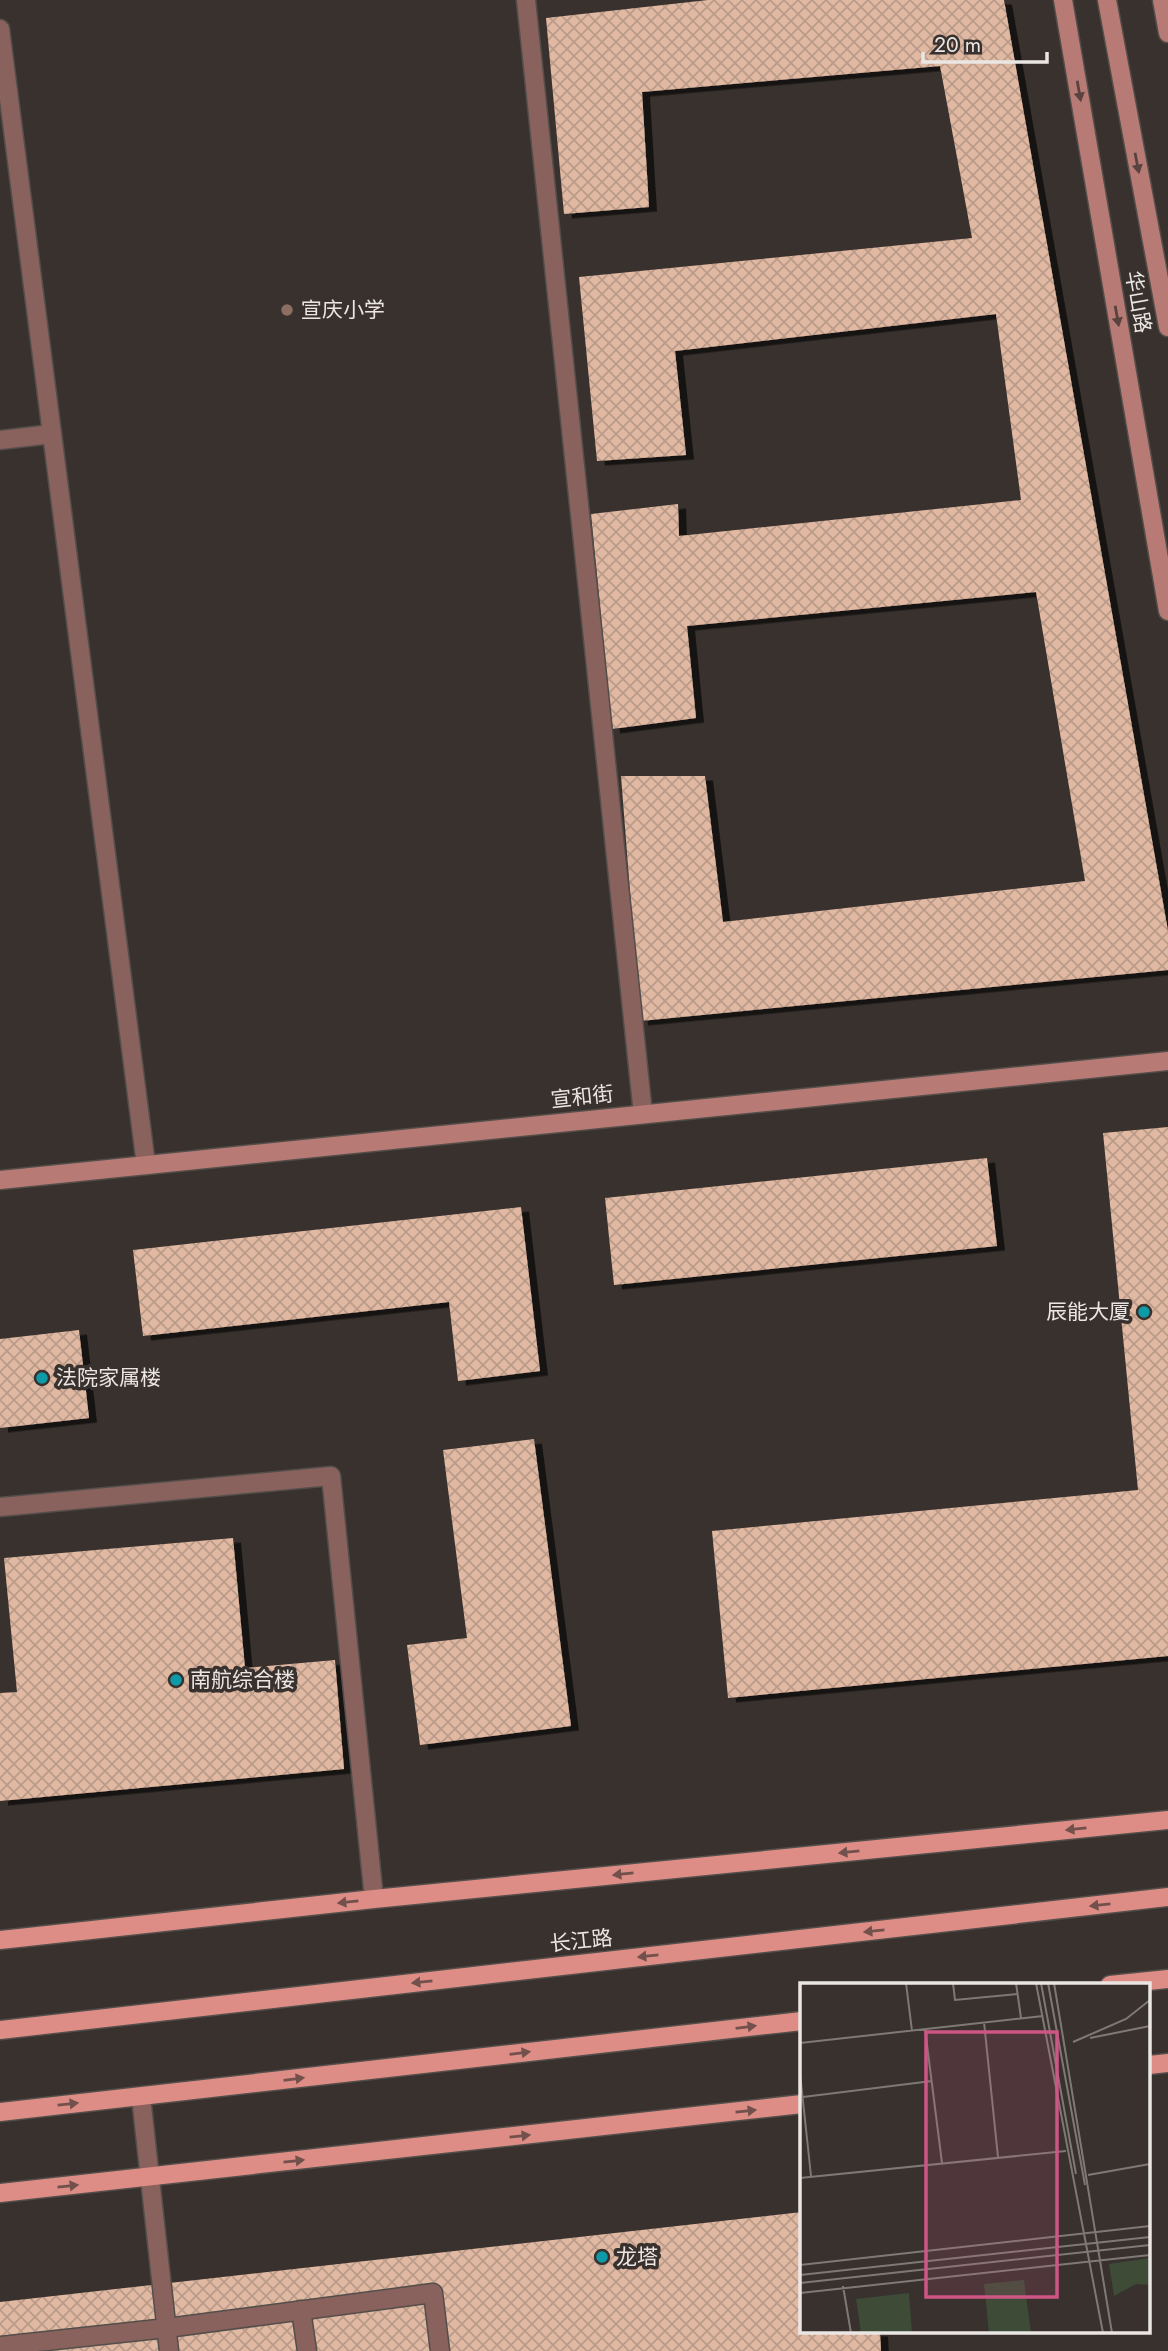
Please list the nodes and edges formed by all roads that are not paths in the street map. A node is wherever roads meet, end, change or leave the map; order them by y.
1 (526, 0) edge
2 (1063, 0) edge
3 (1107, 0) edge
4 (1162, 0) edge
5 (0, 29) edge
6 (1168, 33) edge
7 (1168, 327) edge
8 (52, 434) junction
9 (0, 440) edge
10 (1168, 611) edge
11 (1168, 1061) edge
12 (643, 1114) junction
13 (146, 1165) junction
14 (0, 1180) edge
15 (0, 1507) edge
16 (1168, 1820) edge
17 (1168, 1897) edge
18 (374, 1899) junction
19 (0, 1940) edge
20 (1168, 1979) edge
21 (1129, 1983) edge
22 (800, 2021) edge
23 (0, 2030) edge
24 (1168, 2063) edge
25 (1150, 2066) edge
26 (141, 2097) junction
27 (800, 2104) edge
28 (0, 2112) edge
29 (150, 2178) junction
30 (0, 2193) edge
31 (301, 2310) junction
32 (167, 2328) junction
33 (0, 2346) edge
34 (34, 2347) edge
35 (169, 2351) edge
36 (307, 2351) edge
37 (440, 2351) edge

1 - 12 street
2 -> 10 street, 华山路
3 -> 7 street
4 - 6 street
5 - 8 street
8 - 9 street
8 - 13 street
11 - 12 street, 宣和街
12 - 13 street, 宣和街
13 - 14 street, 宣和街
15 - 18 street
16 -> 18 main road
17 -> 23 main road, 长江路
18 -> 19 main road
20 - 21 main road
26 -> 22 main road
24 - 25 main road
28 -> 26 main road
26 - 29 street
29 -> 27 main road
30 -> 29 main road
29 - 32 street
31 - 32 street
31 - 36 street
31 - 37 street
32 - 34 street
32 - 35 street
33 - 34 street

